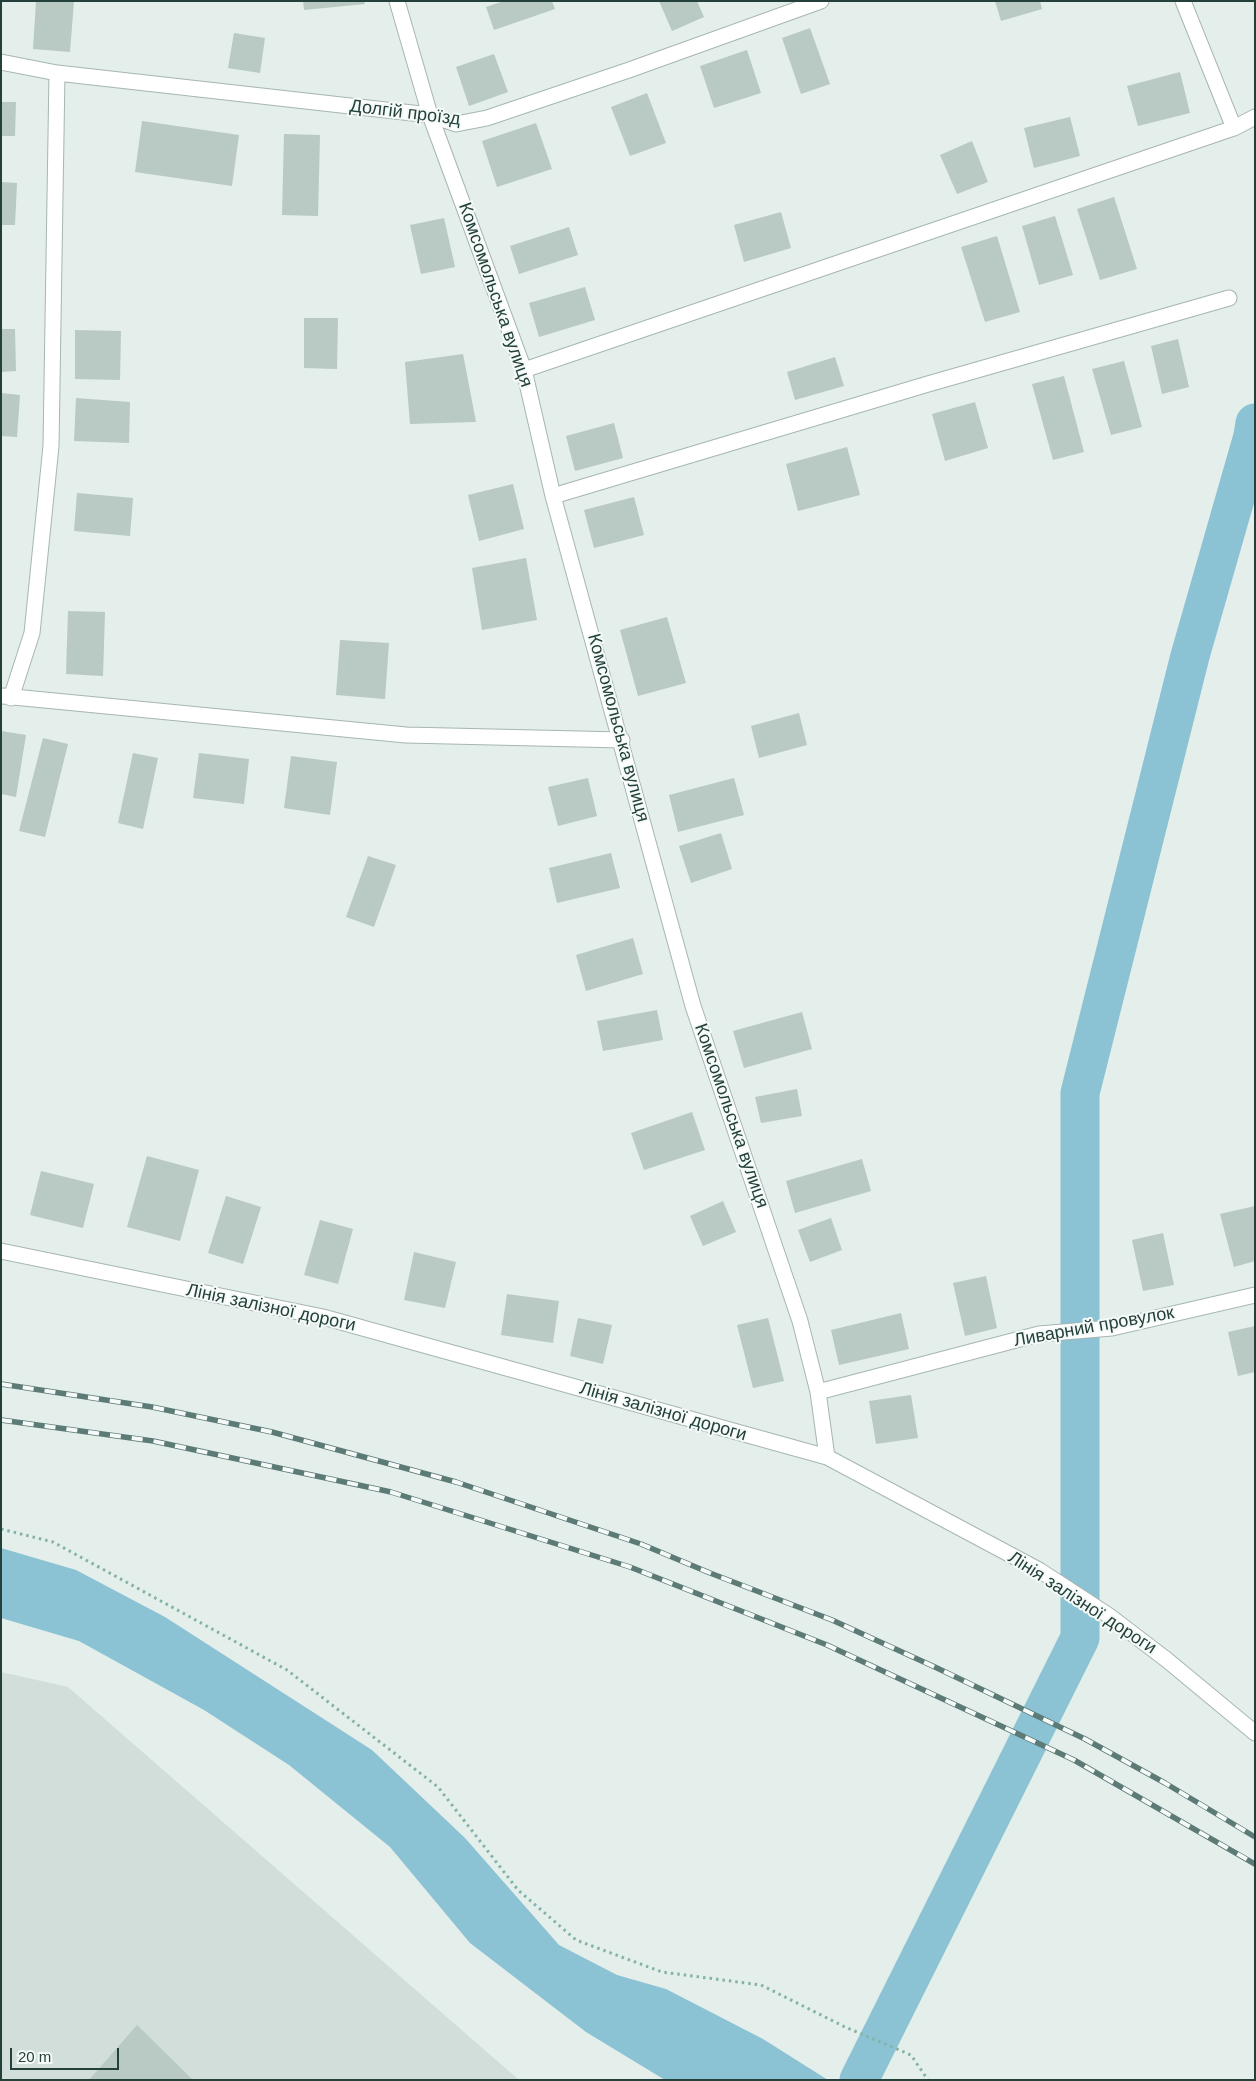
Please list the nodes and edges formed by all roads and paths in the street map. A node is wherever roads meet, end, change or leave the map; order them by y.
1 (397, 1) edge
2 (821, 1) edge
3 (1183, 1) edge
4 (1, 62) edge
5 (57, 73) junction
6 (430, 115) junction
7 (1255, 117) edge
8 (1234, 128) junction
9 (1228, 298) dead end
10 (524, 370) junction
11 (553, 496) junction
12 (6, 697) edge
13 (622, 740) junction
14 (1, 1251) edge
15 (1255, 1295) edge
16 (818, 1392) junction
17 (827, 1457) junction
18 (1, 1529) edge
19 (1255, 1733) edge
20 (928, 2080) edge

1 - 6 street, Комсомольська вулиця
2 - 6 street, Долгій проїзд
3 - 8 street
4 - 5 street, Долгій проїзд
5 - 6 street, Долгій проїзд
5 - 12 street
6 - 10 street, Комсомольська вулиця
7 - 8 street
8 - 10 street
9 - 11 street
10 - 11 street, Комсомольська вулиця
11 - 13 street, Комсомольська вулиця
12 - 13 street
13 - 16 street, Комсомольська вулиця
14 - 17 street, Лінія залізної дороги
15 - 16 street, Ливарний провулок
16 - 17 street, Комсомольська вулиця
17 - 19 street, Лінія залізної дороги
18 - 20 path

